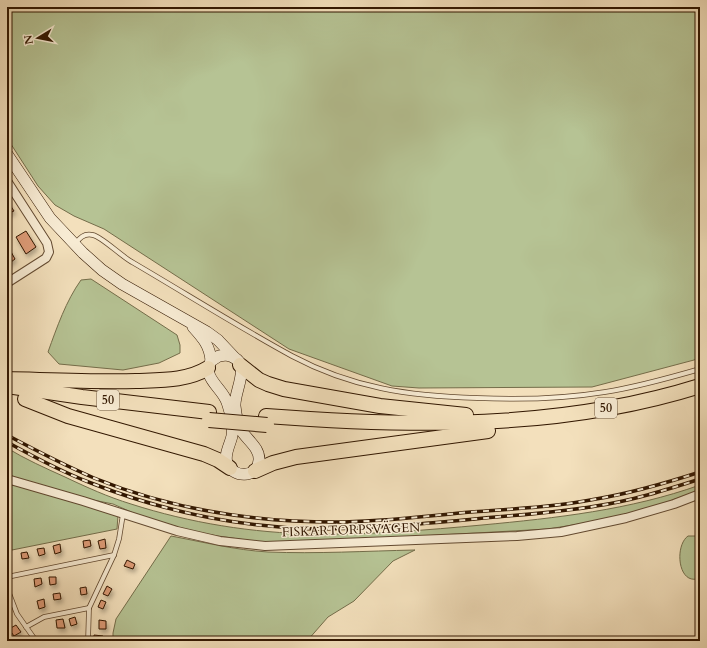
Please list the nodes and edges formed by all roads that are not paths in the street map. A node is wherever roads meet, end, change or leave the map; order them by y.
1 (7, 154) edge
2 (7, 181) edge
3 (76, 242) junction
4 (7, 283) edge
5 (187, 321) junction
6 (237, 361) junction
7 (210, 365) junction
8 (700, 369) edge
9 (7, 379) edge
10 (7, 386) edge
11 (700, 386) edge
12 (700, 395) edge
13 (7, 396) edge
14 (26, 399) junction
15 (209, 416) junction
16 (510, 420) junction
17 (266, 421) junction
18 (488, 431) junction
19 (230, 468) junction
20 (255, 471) junction
21 (7, 479) edge
22 (700, 494) edge
23 (123, 513) junction
24 (114, 555) junction
25 (7, 577) edge
26 (7, 588) edge
27 (89, 608) junction
28 (26, 627) junction
29 (36, 641) edge
30 (88, 641) edge

1 - 3 main road
2 - 4 street
3 - 5 main road
3 - 8 lane
5 - 6 main road
5 - 7 main road
6 - 7 main road
6 - 16 highway
6 - 20 main road
7 - 9 highway, 50
7 - 19 main road
10 - 15 highway, 50
11 - 16 highway, 50
12 - 18 highway, 50
13 - 14 highway, 50
14 - 15 highway, 50
14 - 19 highway
15 - 17 highway, 50, bridge
16 - 17 highway, 50
17 - 18 highway, 50
18 - 20 highway
19 - 20 main road
21 - 23 street, FISKARTORPSVÄGEN
22 - 23 street, FISKARTORPSVÄGEN
23 - 24 lane
24 - 25 lane
24 - 27 lane
26 - 28 lane
27 - 28 lane
27 - 30 lane
28 - 29 lane

